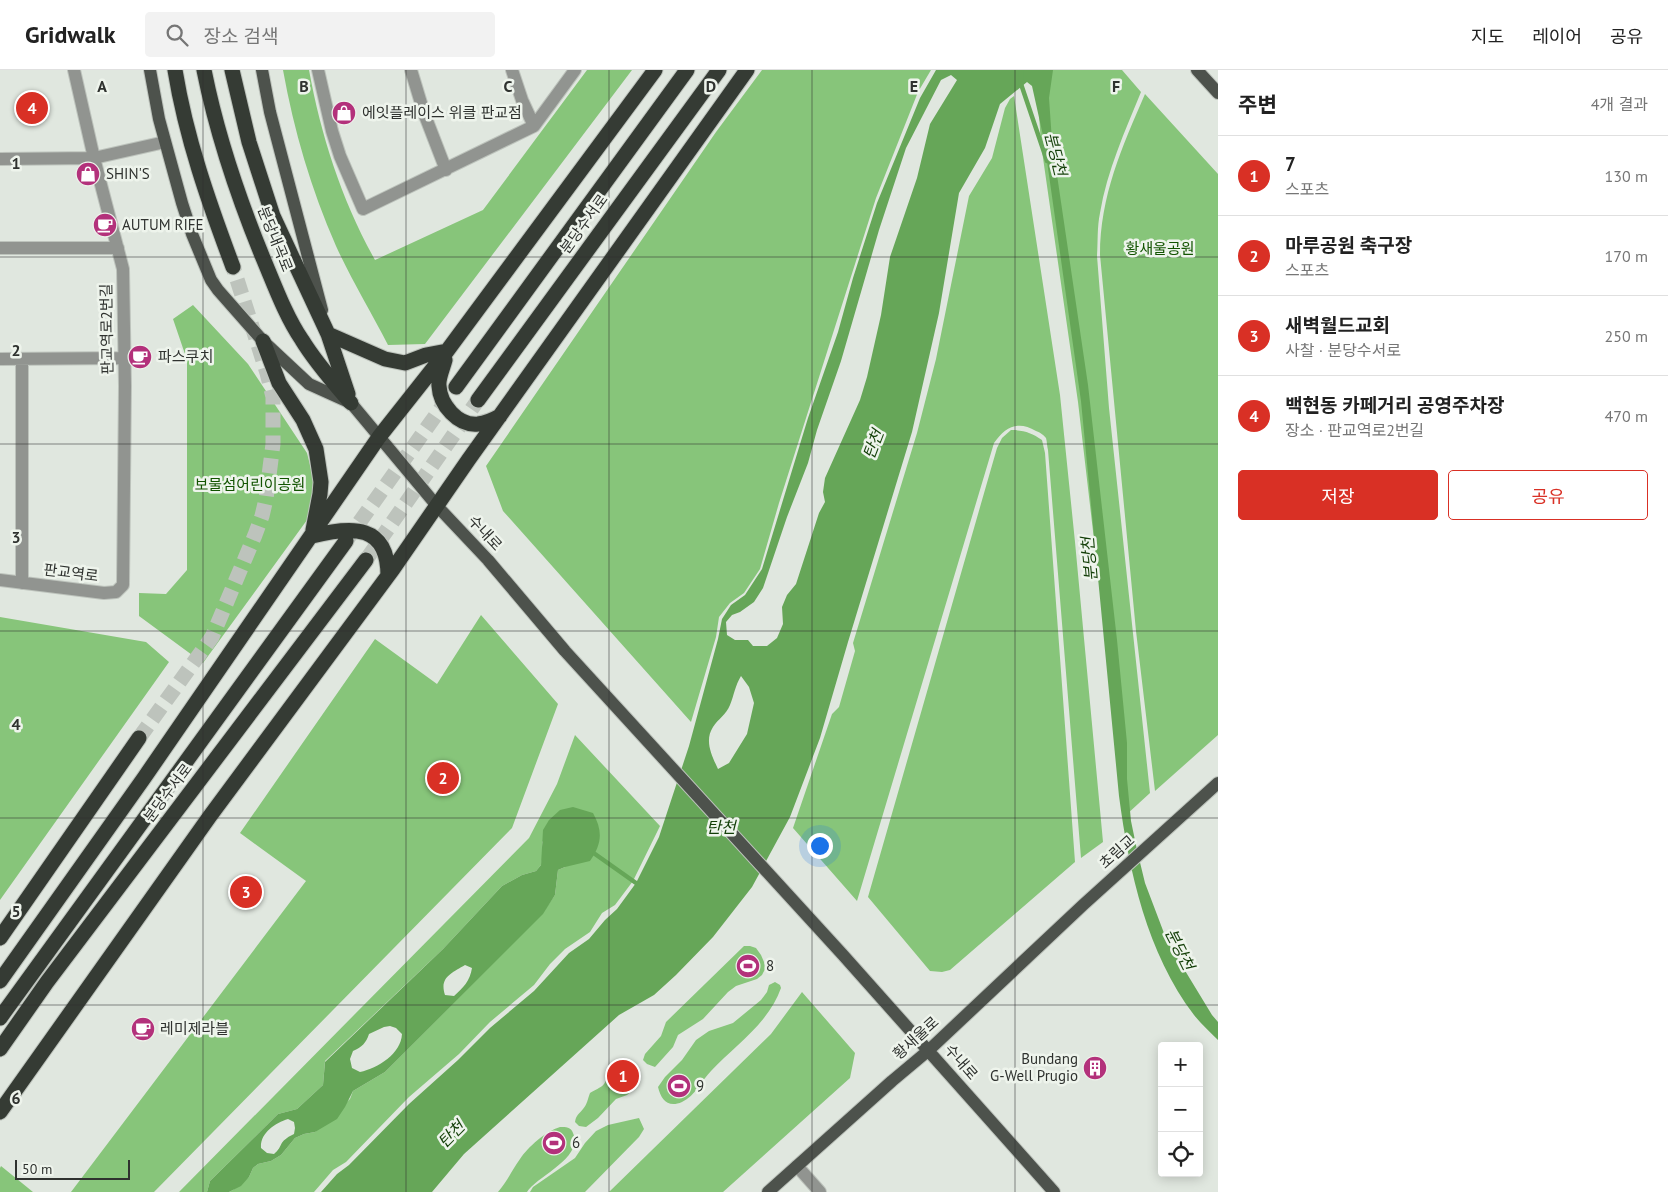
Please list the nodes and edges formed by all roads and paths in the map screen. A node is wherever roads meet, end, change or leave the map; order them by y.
1 (74, 70) edge
2 (150, 70) edge
3 (175, 70) edge
4 (204, 70) edge
5 (232, 70) edge
6 (262, 70) edge
7 (318, 70) edge
8 (411, 70) edge
9 (512, 70) edge
10 (575, 70) edge
11 (655, 70) edge
12 (687, 70) edge
13 (719, 70) edge
14 (747, 70) edge
15 (1197, 70) edge
16 (1218, 93) edge
17 (534, 126) junction
18 (165, 142) junction
19 (94, 158) junction
20 (0, 159) edge
21 (446, 170) junction
22 (0, 248) edge
23 (118, 248) junction
24 (233, 267) tunnel mouth
25 (328, 334) junction
26 (263, 341) junction
27 (448, 351) junction
28 (124, 358) junction
29 (0, 359) edge
30 (22, 359) junction
31 (456, 387) tunnel mouth
32 (478, 400) tunnel mouth
33 (351, 403) junction
34 (500, 416) junction
35 (379, 438) junction
36 (437, 506) junction
37 (312, 536) junction
38 (346, 541) tunnel mouth
39 (366, 560) tunnel mouth
40 (388, 576) junction
41 (0, 580) edge
42 (22, 584) junction
43 (116, 592) joint
44 (139, 738) tunnel mouth
45 (1218, 783) edge
46 (1083, 905) joint
47 (0, 938) edge
48 (0, 981) edge
49 (0, 1018) edge
50 (0, 1048) edge
51 (929, 1050) junction
52 (0, 1112) edge
53 (797, 1166) junction
54 (768, 1192) edge
55 (820, 1192) edge
56 (1054, 1192) edge

1 - 19 street, 판교역로2번길
2 - 18 main road
3 - 24 highway
4 - 33 highway, 분당내곡로
5 - 25 highway, 분당내곡로
6 - 25 main road
7 - 21 street
8 - 21 street
9 - 17 street
10 - 17 street
11 - 27 highway
12 - 31 highway, 분당수서로
13 - 32 highway, 분당수서로
14 - 34 highway
15 - 16 main road
17 - 21 street
18 - 19 street
18 - 26 main road
19 - 20 street
19 - 23 street, 판교역로2번길
22 - 23 street
23 - 28 street, 판교역로2번길
25 - 27 highway
25 - 33 highway, 분당내곡로
26 - 33 main road
26 - 37 highway
27 - 34 highway
27 - 35 highway
28 - 30 street
28 - 43 street, 판교역로2번길
29 - 30 street
30 - 42 street, 판교역로
33 - 35 main road, 분당내곡로
34 - 36 highway
35 - 36 main road, 수내로
35 - 37 highway
36 - 40 highway
36 - 51 main road, 수내로
37 - 40 highway
37 - 48 highway
38 - 49 highway, 분당수서로
39 - 50 highway, 분당수서로
40 - 52 highway
41 - 42 street, 판교역로
42 - 43 street, 판교역로
44 - 47 highway
45 - 46 main road, 초림교
46 - 51 main road, 황새울로
51 - 53 main road, 황새울로
51 - 56 main road, 수내로
53 - 54 main road, 황새울로
53 - 55 street

